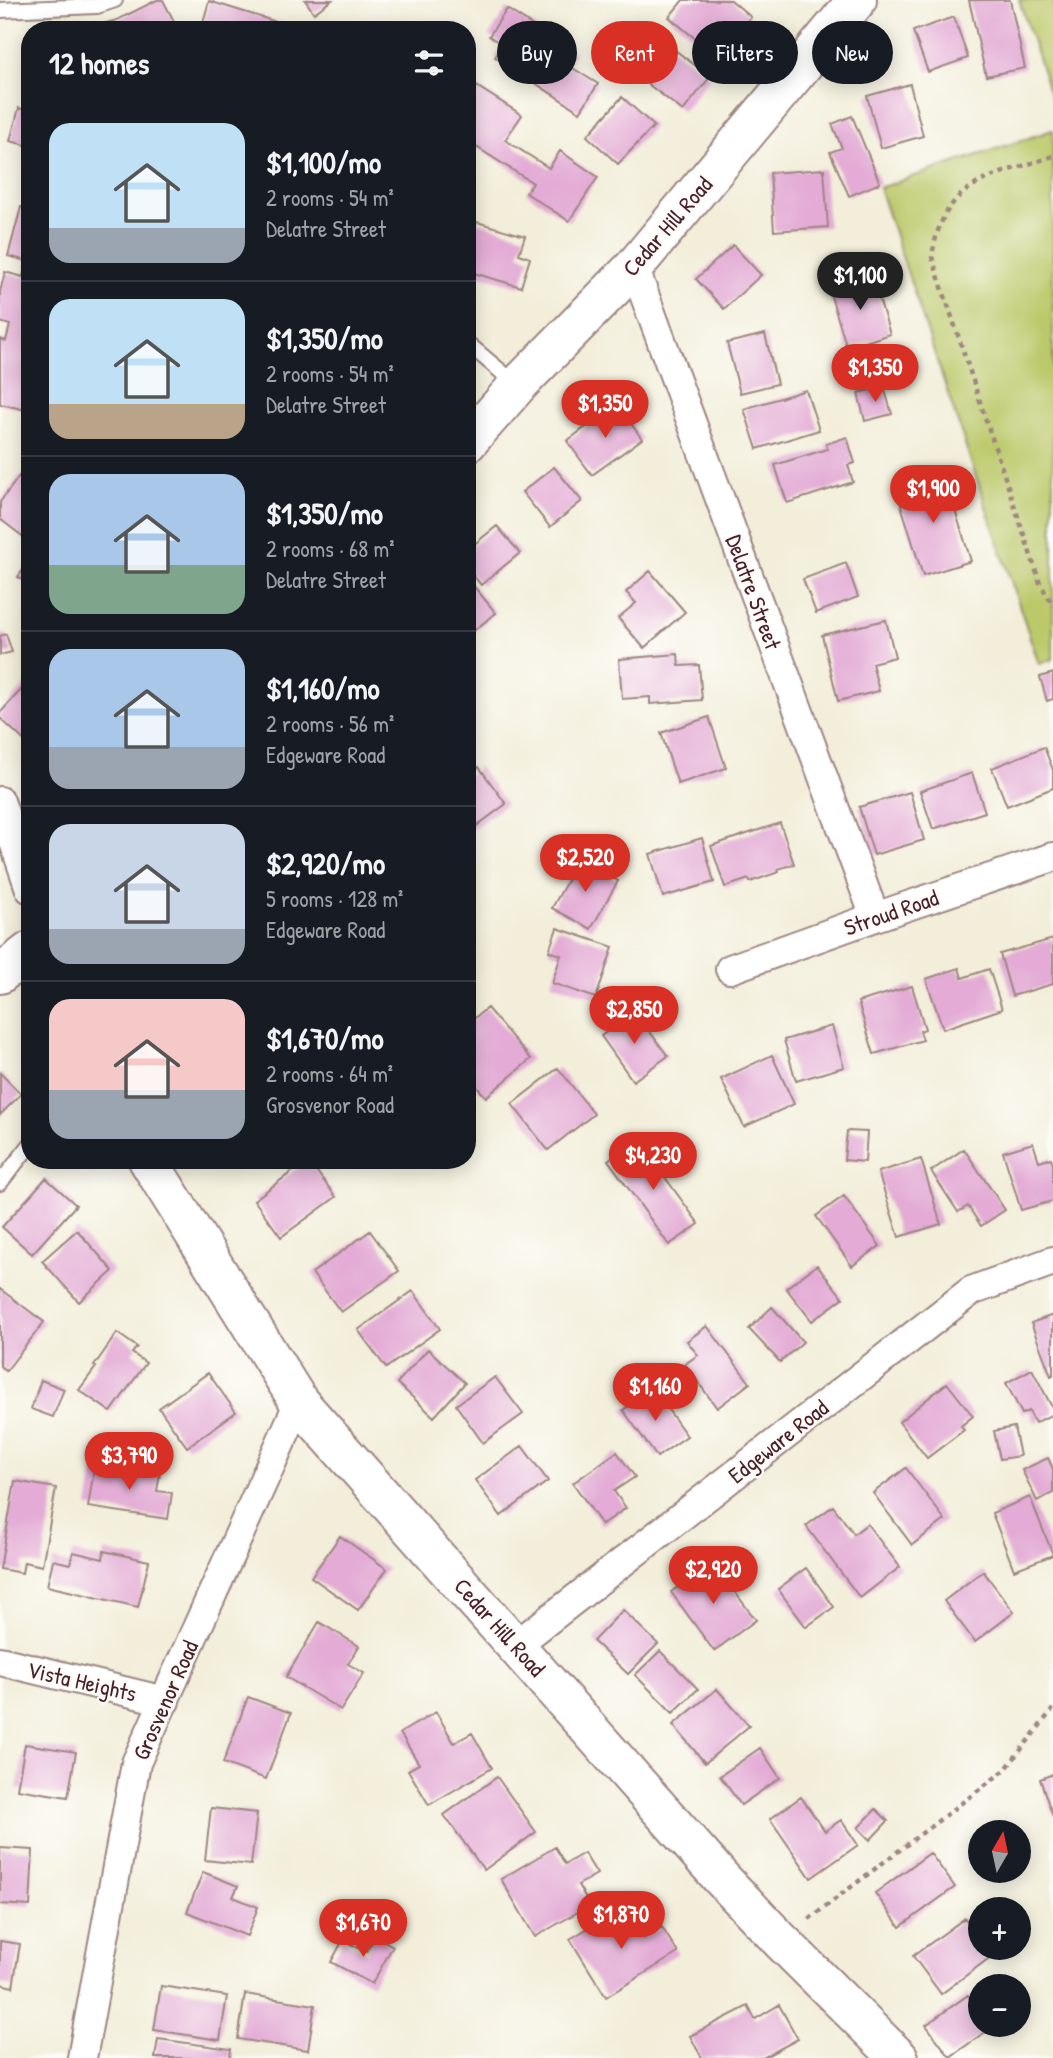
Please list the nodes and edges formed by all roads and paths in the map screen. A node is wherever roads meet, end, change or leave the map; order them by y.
1 (115, 0) edge
2 (857, 0) edge
3 (0, 10) edge
4 (1053, 156) edge
5 (634, 267) junction
6 (476, 351) edge
7 (517, 385) junction
8 (476, 433) edge
9 (1053, 606) edge
10 (0, 802) edge
11 (1053, 857) edge
12 (21, 863) edge
13 (875, 917) junction
14 (21, 959) edge
15 (730, 969) dead end
16 (0, 974) edge
17 (21, 1156) edge
18 (154, 1169) edge
19 (0, 1183) edge
20 (1053, 1261) edge
21 (299, 1402) junction
22 (516, 1645) junction
23 (0, 1661) edge
24 (165, 1701) junction
25 (1053, 1709) edge
26 (780, 1940) junction
27 (82, 2058) edge
28 (899, 2058) edge

1 - 3 lane
2 - 5 street, Cedar Hill Road
4 - 9 path
5 - 7 street, Cedar Hill Road
5 - 13 street, Delatre Street
6 - 7 lane
7 - 8 street, Cedar Hill Road
10 - 12 street
11 - 13 street, Stroud Road
13 - 15 street, Stroud Road
14 - 16 street
17 - 19 lane
18 - 21 street, Cedar Hill Road
20 - 22 street, Edgeware Road
21 - 22 street, Cedar Hill Road
21 - 24 street, Grosvenor Road
22 - 26 street, Cedar Hill Road
23 - 24 street, Vista Heights
24 - 27 street, Grosvenor Road
25 - 26 path
26 - 28 street, Cedar Hill Road

